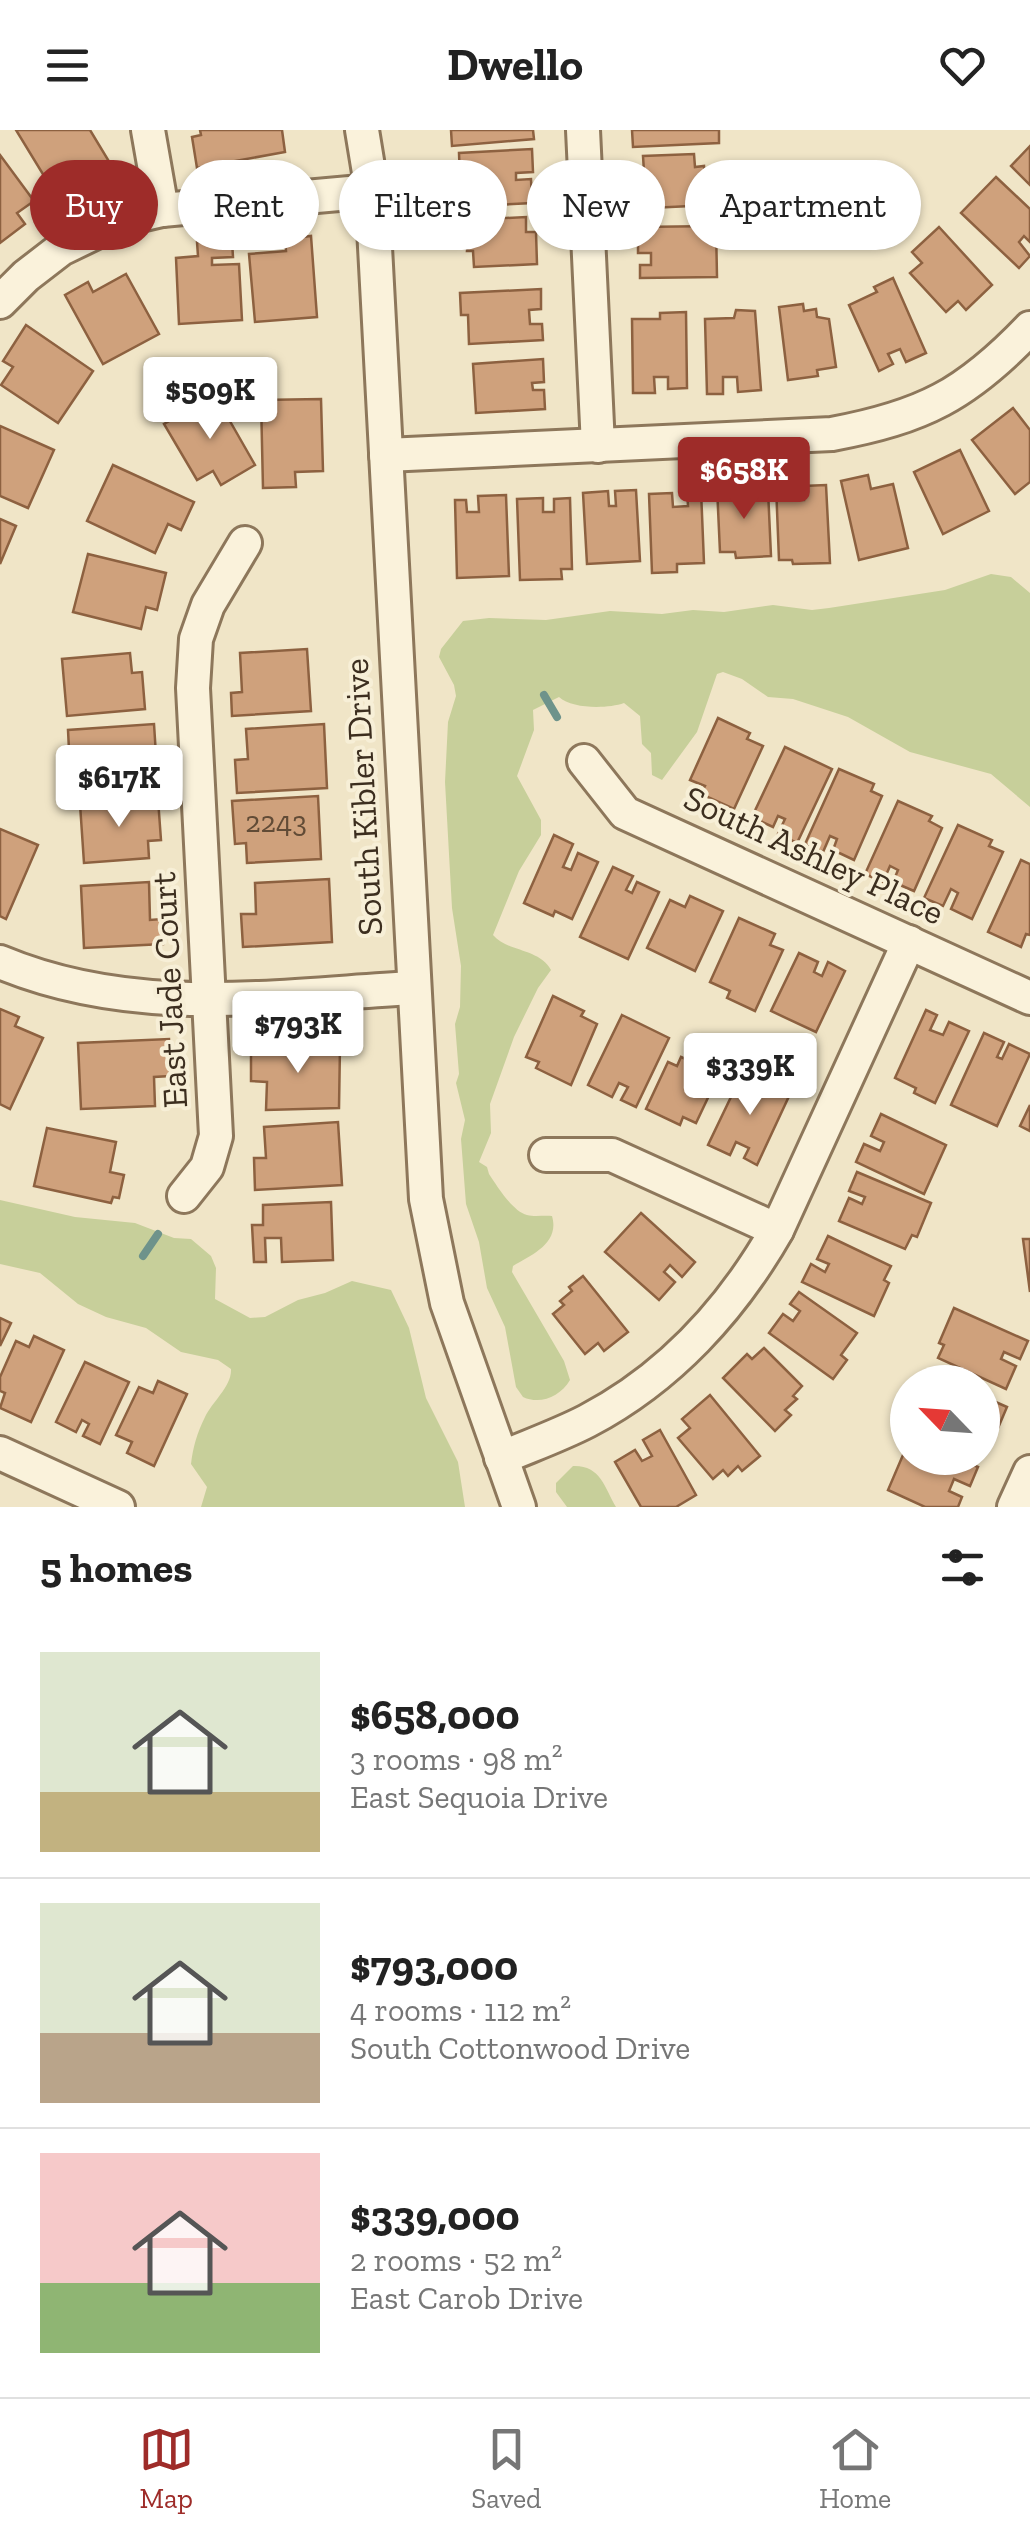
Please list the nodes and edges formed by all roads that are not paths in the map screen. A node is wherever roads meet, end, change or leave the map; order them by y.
1 (148, 130) edge
2 (362, 130) edge
3 (584, 130) edge
4 (367, 160) edge
5 (339, 193) edge
6 (162, 210) junction
7 (375, 250) edge
8 (0, 302) edge
9 (1025, 343) edge
10 (598, 446) junction
11 (386, 455) junction
12 (245, 543) dead end
13 (584, 762) dead end
14 (909, 942) junction
15 (0, 962) edge
16 (412, 988) junction
17 (1030, 998) edge
18 (211, 1000) junction
19 (546, 1155) dead end
20 (184, 1196) dead end
21 (777, 1230) junction
22 (0, 1453) edge
23 (501, 1458) junction
24 (1030, 1472) edge
25 (118, 1507) edge
26 (519, 1507) edge
27 (1014, 1507) edge

1 - 6 street
2 - 4 street, South Kibler Drive
3 - 10 street
5 - 6 street
6 - 8 street
7 - 11 street, South Kibler Drive
9 - 10 street
10 - 11 street
11 - 16 street, South Kibler Drive
12 - 18 street, East Jade Court
13 - 14 street, South Ashley Place
14 - 17 street, South Ashley Place
14 - 21 street
15 - 18 street
16 - 18 street
16 - 23 street, South Kibler Drive
18 - 20 street, East Jade Court
19 - 21 street
21 - 23 street
22 - 25 street
23 - 26 street, South Kibler Drive
24 - 27 street

